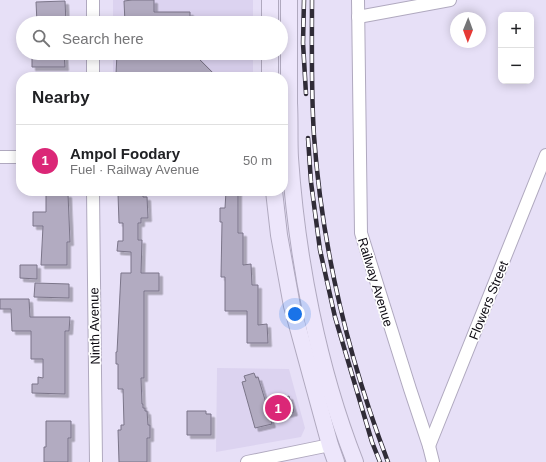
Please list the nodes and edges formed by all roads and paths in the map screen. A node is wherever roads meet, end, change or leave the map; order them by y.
1 (93, 0) edge
2 (270, 0) edge
3 (288, 0) edge
4 (358, 0) edge
5 (450, 0) edge
6 (93, 16) edge
7 (270, 16) edge
8 (288, 16) edge
9 (358, 18) junction
10 (93, 60) edge
11 (270, 60) edge
12 (287, 60) edge
13 (93, 72) edge
14 (270, 72) edge
15 (287, 72) edge
16 (546, 155) edge
17 (0, 157) edge
18 (16, 157) edge
19 (288, 168) edge
20 (93, 196) edge
21 (275, 196) edge
22 (330, 445) junction
23 (429, 446) junction
24 (96, 462) edge
25 (247, 462) edge
26 (336, 462) edge
27 (355, 462) edge
28 (433, 462) edge

1 - 6 street
2 - 7 main road
3 - 8 main road
4 - 9 street, Railway Avenue
5 - 9 street
9 - 23 street, Railway Avenue
10 - 13 street
11 - 14 main road
12 - 15 main road
16 - 23 street, Flowers Street
17 - 18 street
19 - 27 main road
20 - 24 street, Ninth Avenue
21 - 22 main road
22 - 25 street
22 - 26 main road
23 - 28 street, Railway Avenue

